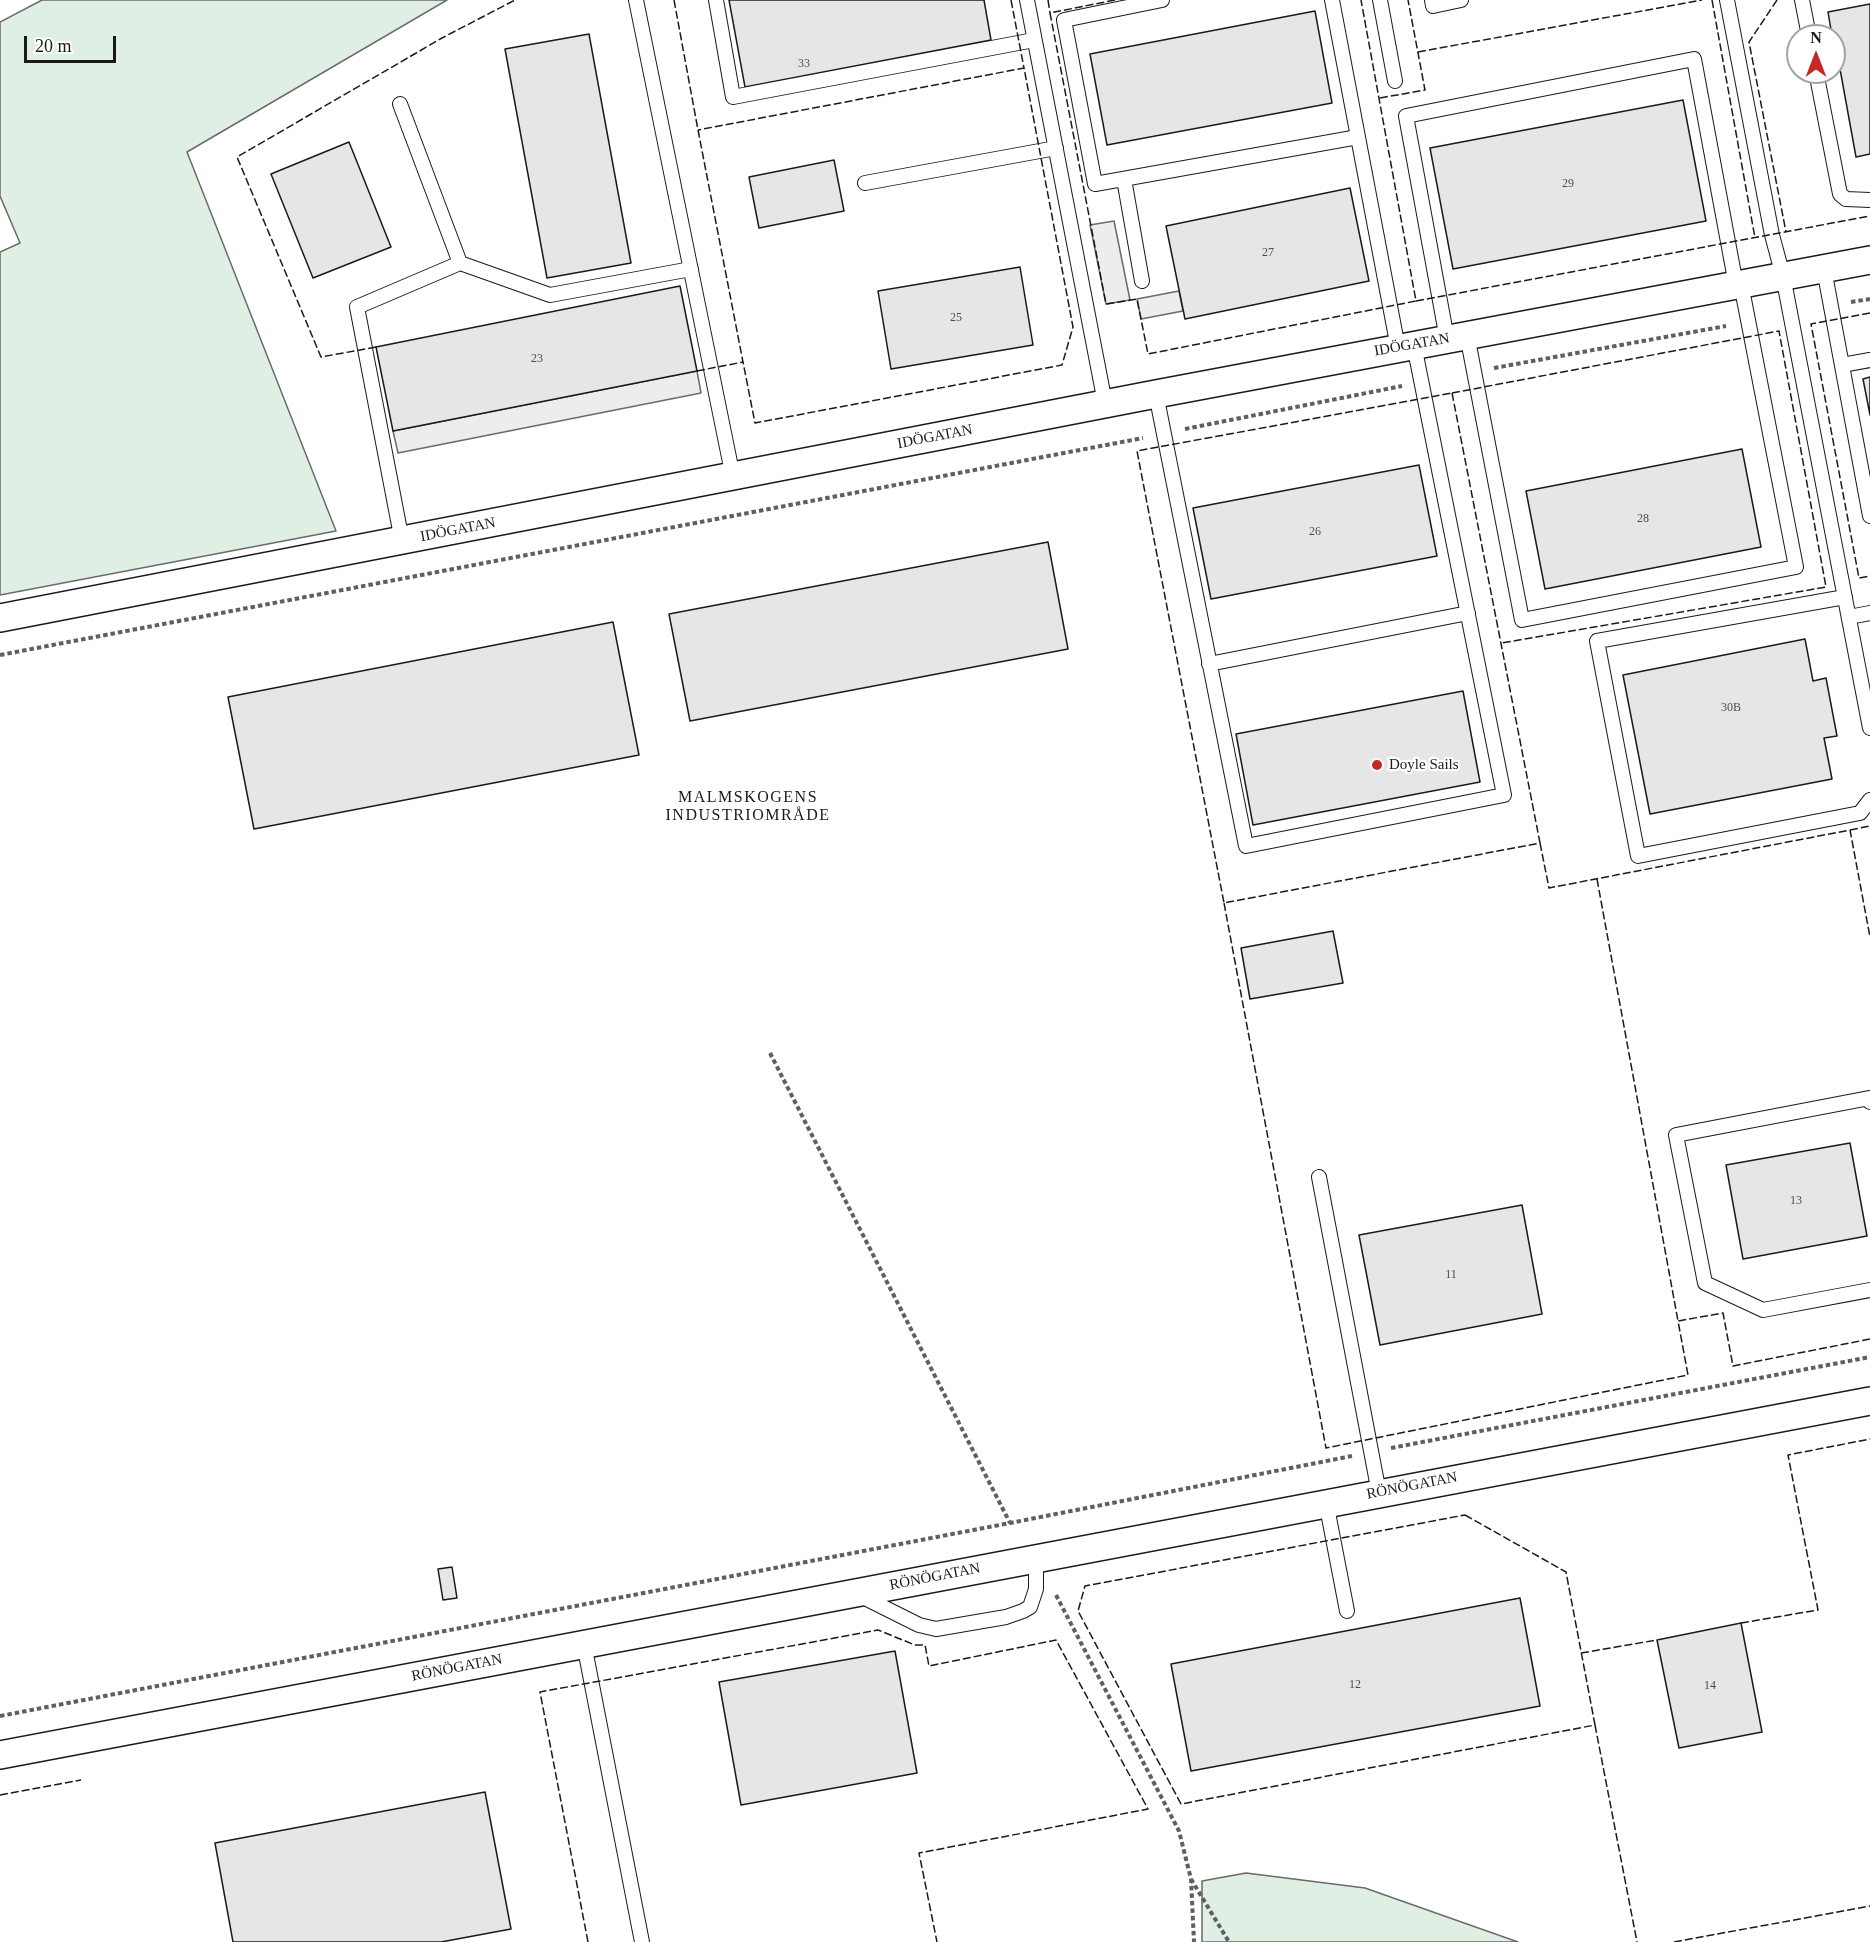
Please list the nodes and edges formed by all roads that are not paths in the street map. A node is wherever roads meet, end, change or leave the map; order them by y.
1 (636, 0) edge
2 (716, 0) edge
3 (1027, 0) edge
4 (1162, 0) edge
5 (1332, 0) edge
6 (1380, 0) edge
7 (1432, 0) edge
8 (1461, 0) edge
9 (1727, 0) edge
10 (1802, 0) edge
11 (1807, 24) edge
12 (1035, 40) junction
13 (1395, 81) dead end
14 (1818, 84) edge
15 (400, 104) dead end
16 (1358, 137) junction
17 (1056, 147) junction
18 (1124, 179) junction
19 (866, 183) dead end
20 (1870, 200) edge
21 (1870, 260) edge
22 (460, 263) junction
23 (1824, 268) junction
24 (691, 269) junction
25 (1783, 276) junction
26 (1142, 281) dead end
27 (1738, 284) junction
28 (1457, 337) junction
29 (1406, 346) junction
30 (1870, 360) edge
31 (1842, 365) junction
32 (1156, 394) junction
33 (1105, 403) junction
34 (733, 477) junction
35 (1870, 516) edge
36 (402, 541) junction
37 (1845, 597) junction
38 (1468, 613) junction
39 (1870, 613) edge
40 (1849, 617) junction
41 (0, 618) edge
42 (1209, 664) junction
43 (1870, 728) edge
44 (1870, 800) edge
45 (1870, 1102) edge
46 (1319, 1177) dead end
47 (1870, 1290) edge
48 (1870, 1401) edge
49 (1379, 1493) junction
50 (1326, 1502) junction
51 (1036, 1558) junction
52 (854, 1592) junction
53 (1347, 1611) dead end
54 (584, 1644) junction
55 (0, 1755) edge
56 (642, 1942) edge

1 - 24 lane
2 - 12 lane
3 - 12 lane
4 - 18 lane
5 - 16 lane
6 - 13 lane
7 - 8 lane
9 - 25 lane
10 - 11 lane
12 - 17 lane
14 - 20 lane
15 - 22 lane
16 - 18 lane
16 - 29 lane
17 - 19 lane
17 - 33 lane
18 - 26 lane
21 - 23 street, IDÖGATAN
22 - 24 lane
22 - 36 lane
23 - 25 street, IDÖGATAN
23 - 31 lane
24 - 34 lane
25 - 27 street, IDÖGATAN
25 - 37 lane
27 - 28 street, IDÖGATAN
27 - 28 lane
27 - 28 lane
28 - 29 street, IDÖGATAN
29 - 32 street, IDÖGATAN
29 - 38 lane
30 - 31 lane
31 - 35 lane
32 - 33 street, IDÖGATAN
32 - 42 lane
33 - 34 street, IDÖGATAN
34 - 36 street, IDÖGATAN
36 - 41 street, IDÖGATAN
37 - 40 lane
37 - 44 lane
38 - 42 lane
38 - 42 lane
39 - 40 lane
40 - 43 lane
45 - 47 lane
46 - 49 lane
48 - 49 street, RÖNÖGATAN
49 - 50 street, RÖNÖGATAN
50 - 51 street, RÖNÖGATAN
50 - 53 lane
51 - 52 street, RÖNÖGATAN
51 - 52 lane
52 - 54 street, RÖNÖGATAN
54 - 55 street, RÖNÖGATAN
54 - 56 lane

